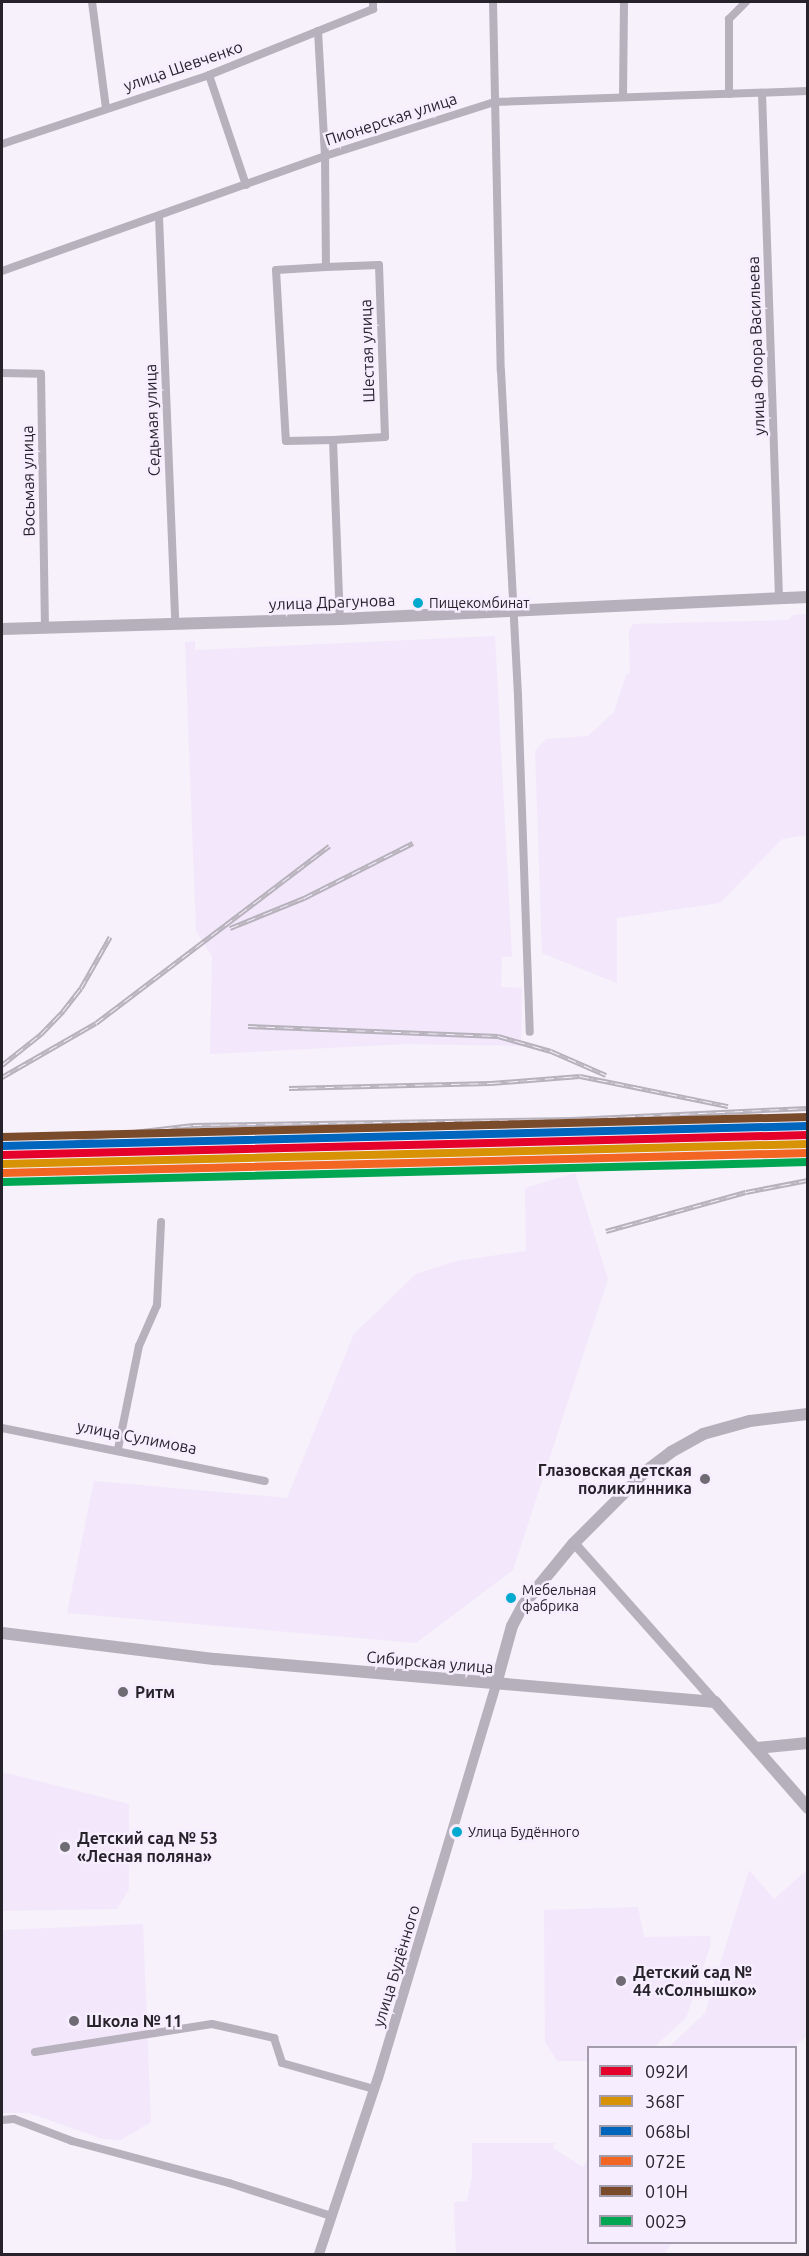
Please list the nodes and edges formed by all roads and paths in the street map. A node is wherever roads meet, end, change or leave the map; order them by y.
1 (92, 2) edge
2 (493, 2) edge
3 (624, 2) edge
4 (746, 2) edge
5 (373, 5) edge
6 (318, 32) junction
7 (209, 75) junction
8 (807, 91) edge
9 (762, 93) junction
10 (729, 94) junction
11 (623, 98) junction
12 (494, 102) junction
13 (106, 108) junction
14 (2, 144) edge
15 (325, 156) junction
16 (246, 185) junction
17 (159, 217) junction
18 (326, 267) junction
19 (2, 271) edge
20 (2, 373) edge
21 (333, 440) junction
22 (807, 597) edge
23 (779, 598) junction
24 (514, 610) junction
25 (340, 619) junction
26 (175, 623) junction
27 (45, 627) junction
28 (2, 629) edge
29 (530, 1032) dead end
30 (160, 1222) dead end
31 (807, 1414) edge
32 (2, 1428) edge
33 (118, 1449) junction
34 (265, 1481) dead end
35 (573, 1543) junction
36 (2, 1633) edge
37 (496, 1684) junction
38 (715, 1701) junction
39 (807, 1743) edge
40 (757, 1748) junction
41 (807, 1808) edge
42 (35, 2052) dead end
43 (374, 2089) junction
44 (2, 2120) edge
45 (331, 2216) junction
46 (319, 2254) edge

1 - 13 street
2 - 12 street
3 - 11 street
4 - 10 street
5 - 6 street, улица Шевченко
6 - 7 street, улица Шевченко
6 - 15 street
7 - 13 street, улица Шевченко
7 - 16 street
8 - 9 street, Пионерская улица
9 - 10 street, Пионерская улица
9 - 23 street, улица Флора Васильева
10 - 11 street, Пионерская улица
11 - 12 street, Пионерская улица
12 - 15 street, Пионерская улица
12 - 24 street
13 - 14 street, улица Шевченко
15 - 16 street, Пионерская улица
15 - 18 street
16 - 17 street, Пионерская улица
17 - 19 street, Пионерская улица
17 - 26 street, Седьмая улица
18 - 21 street, Шестая улица
18 - 21 street, Шестая улица
20 - 27 street, Восьмая улица
21 - 25 street
22 - 23 main road, улица Драгунова
23 - 24 main road, улица Драгунова
24 - 25 main road, улица Драгунова
24 - 29 street
25 - 26 main road, улица Драгунова
26 - 27 main road, улица Драгунова
27 - 28 main road, улица Драгунова
30 - 33 street
31 - 35 main road
32 - 33 street, улица Сулимова
33 - 34 street, улица Сулимова
35 - 37 main road
35 - 38 street
36 - 37 main road, Сибирская улица
37 - 38 main road, Сибирская улица
37 - 43 street, улица Будённого
38 - 40 main road
39 - 40 main road
40 - 41 main road
42 - 43 street
43 - 45 street, улица Будённого
44 - 45 street
45 - 46 street, улица Будённого

